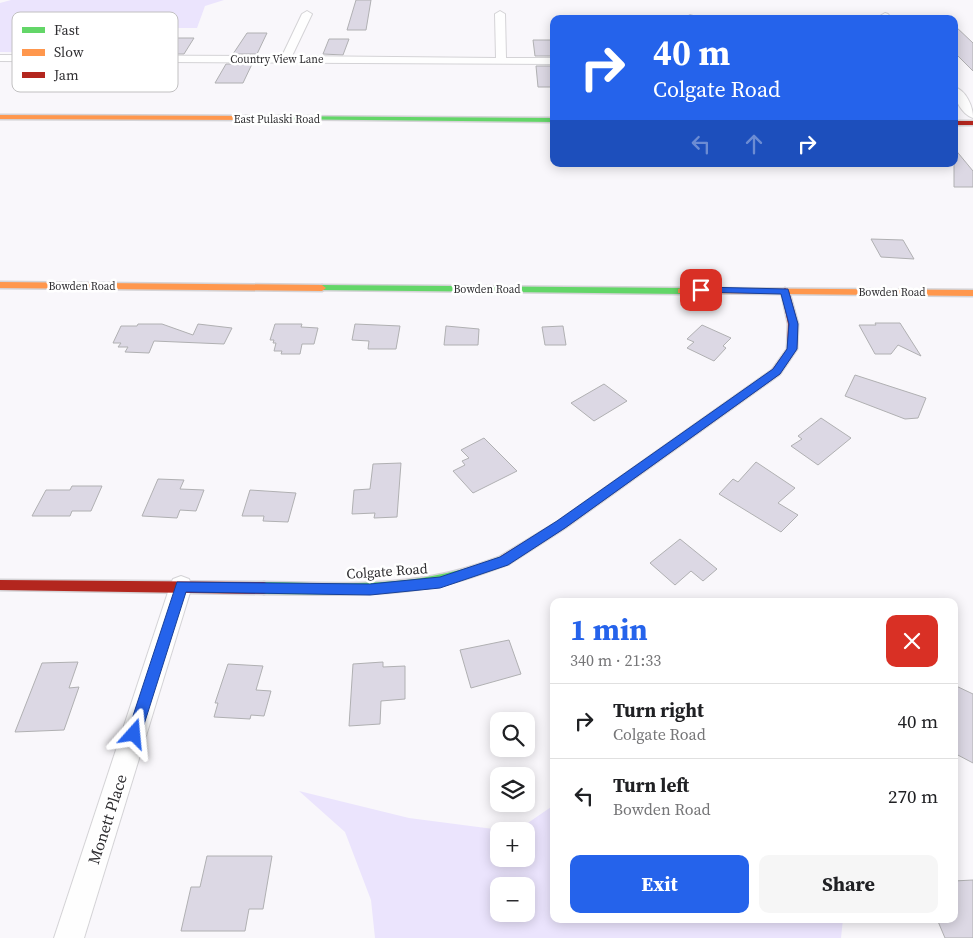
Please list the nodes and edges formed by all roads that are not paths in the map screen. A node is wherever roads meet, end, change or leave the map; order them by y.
1 (307, 14) dead end
2 (500, 14) dead end
3 (178, 59) edge
4 (286, 59) junction
5 (501, 61) junction
6 (550, 61) edge
7 (958, 95) edge
8 (973, 114) edge
9 (0, 117) edge
10 (550, 120) edge
11 (958, 123) edge
12 (973, 123) edge
13 (0, 285) edge
14 (784, 291) junction
15 (973, 294) edge
16 (0, 585) edge
17 (181, 586) junction
18 (69, 938) edge

1 - 4 street
2 - 5 street
3 - 4 street, Country View Lane
4 - 5 street, Country View Lane
5 - 6 street, Country View Lane
7 - 8 street
9 - 10 street, East Pulaski Road
11 - 12 street
13 - 14 street, Bowden Road
14 - 15 street, Bowden Road
14 - 17 street, Colgate Road
16 - 17 street, Colgate Road
17 - 18 street, Monett Place

